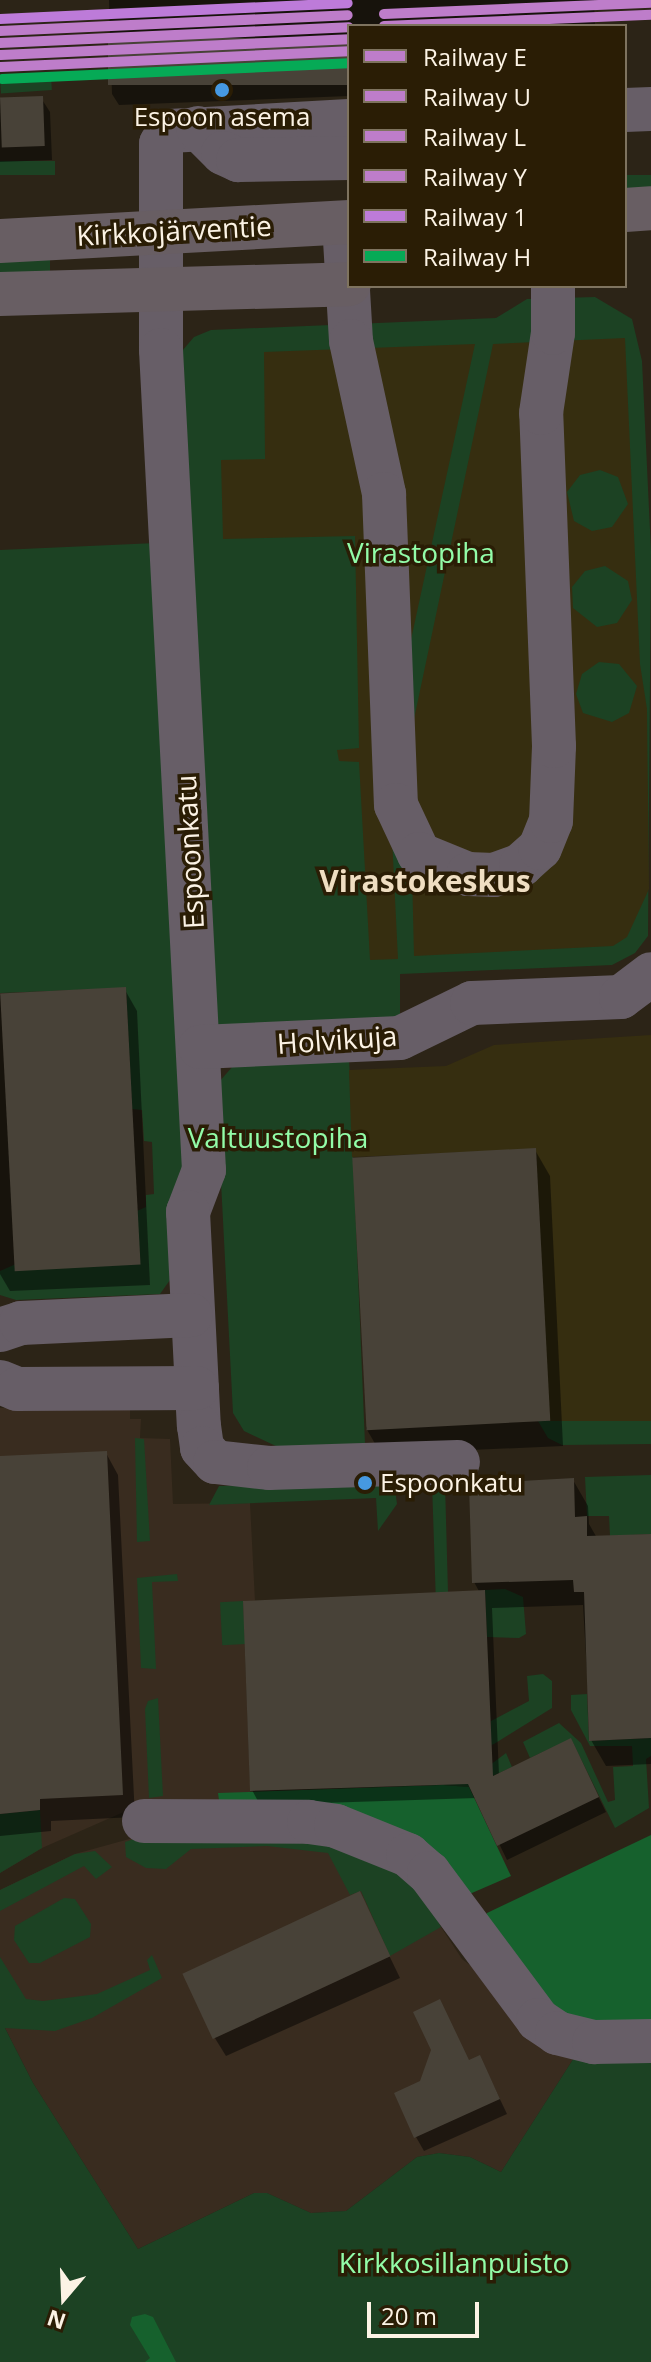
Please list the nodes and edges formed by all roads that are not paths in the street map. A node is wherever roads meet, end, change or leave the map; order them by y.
1 (651, 109) edge
2 (627, 110) edge
3 (347, 121) edge
4 (198, 128) junction
5 (347, 158) edge
6 (651, 208) edge
7 (627, 210) edge
8 (347, 222) edge
9 (158, 229) junction
10 (0, 241) edge
11 (347, 284) edge
12 (349, 288) edge
13 (553, 288) edge
14 (159, 292) junction
15 (0, 294) edge
16 (651, 974) edge
17 (200, 1047) junction
18 (191, 1315) junction
19 (0, 1330) edge
20 (0, 1382) edge
21 (197, 1388) junction
22 (458, 1462) dead end
23 (144, 1821) dead end
24 (651, 2041) edge

1 - 2 street
3 - 4 street
4 - 5 street
4 - 9 street, Espoonkatu
6 - 7 main road
8 - 9 main road, Kirkkojärventie
9 - 10 main road, Kirkkojärventie
9 - 14 street, Espoonkatu
11 - 14 main road, Kirkkojärventie
12 - 13 street
14 - 15 main road, Kirkkojärventie
14 - 17 street, Espoonkatu
16 - 17 street, Holvikuja
17 - 18 street, Espoonkatu
18 - 19 street
18 - 21 street, Espoonkatu
20 - 21 street
21 - 22 street, Espoonkatu
23 - 24 street

